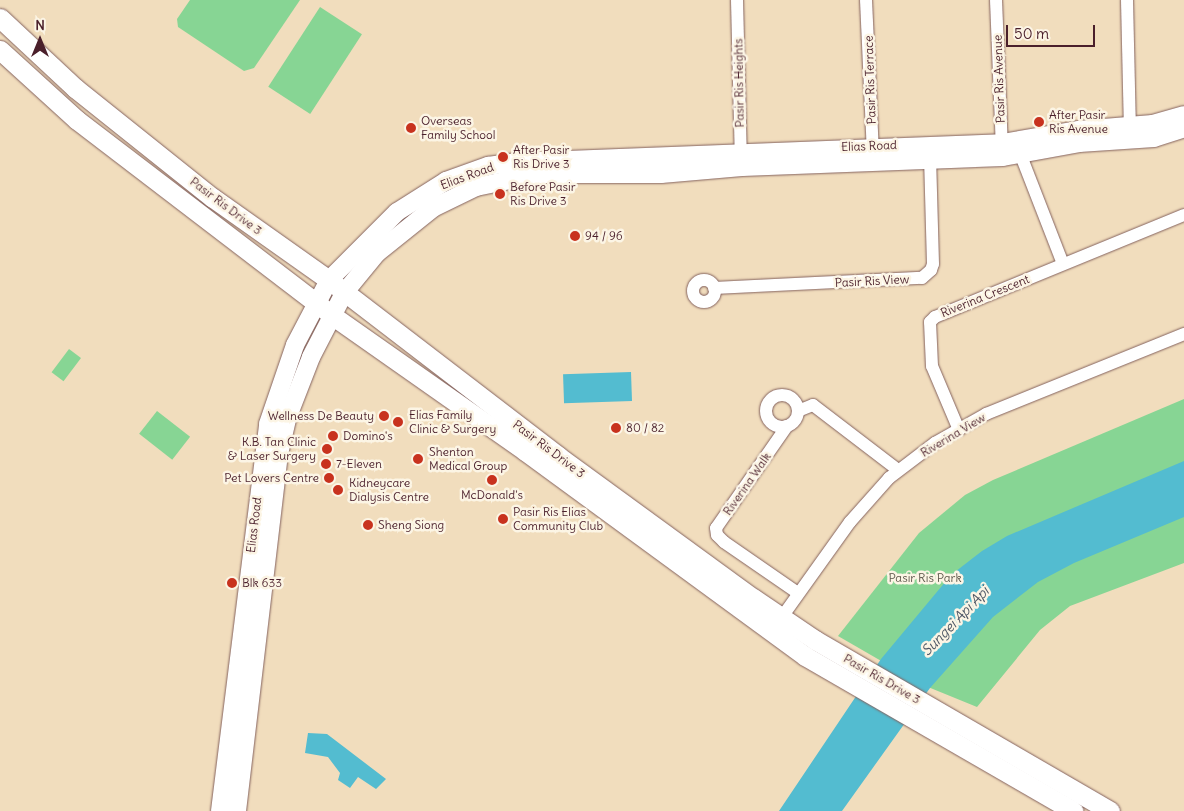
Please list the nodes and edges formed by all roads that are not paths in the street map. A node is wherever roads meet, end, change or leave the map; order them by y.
1 (737, 0) edge
2 (866, 0) edge
3 (996, 0) edge
4 (1127, 0) edge
5 (0, 18) edge
6 (0, 50) edge
7 (1184, 114) edge
8 (1184, 128) edge
9 (1130, 132) junction
10 (1010, 149) junction
11 (873, 153) junction
12 (930, 153) junction
13 (741, 159) junction
14 (1184, 215) edge
15 (1063, 264) junction
16 (329, 280) junction
17 (714, 288) dead end
18 (344, 293) junction
19 (316, 302) junction
20 (333, 316) junction
21 (1184, 334) edge
22 (798, 411) junction
23 (787, 426) junction
24 (959, 430) junction
25 (898, 470) junction
26 (798, 593) junction
27 (782, 617) junction
28 (810, 648) junction
29 (220, 811) edge
30 (237, 811) edge
31 (1073, 811) edge
32 (1110, 811) edge

1 - 13 street, Pasir Ris Heights
2 - 11 street, Pasir Ris Terrace
3 - 10 street, Pasir Ris Avenue
4 - 9 street
5 - 16 main road, Pasir Ris Drive 3
6 - 19 main road, Pasir Ris Drive 3
7 - 9 street, Elias Road
8 - 9 street, Elias Road
9 - 10 street, Elias Road
10 - 12 street, Elias Road
10 - 15 street
11 - 12 street, Elias Road
11 - 13 street, Elias Road
12 - 17 street, Pasir Ris View
13 - 16 street, Elias Road
13 - 18 street, Elias Road
14 - 15 street, Riverina Crescent
15 - 24 street, Riverina Crescent
16 - 18 main road, Pasir Ris Drive 3
16 - 19 street, Elias Road
18 - 20 street, Elias Road
18 - 27 main road, Pasir Ris Drive 3
19 - 20 main road, Pasir Ris Drive 3
19 - 29 street, Elias Road
20 - 28 main road, Pasir Ris Drive 3
20 - 30 street, Elias Road
21 - 24 street, Riverina View
22 - 23 street, Riverina Walk
22 - 23 street
22 - 25 street
23 - 26 street, Riverina Walk
24 - 25 street, Riverina View
25 - 26 street, Riverina View
26 - 27 street, Riverina View
27 - 28 main road, Pasir Ris Drive 3
28 - 31 main road, Pasir Ris Drive 3
28 - 32 main road, Pasir Ris Drive 3

